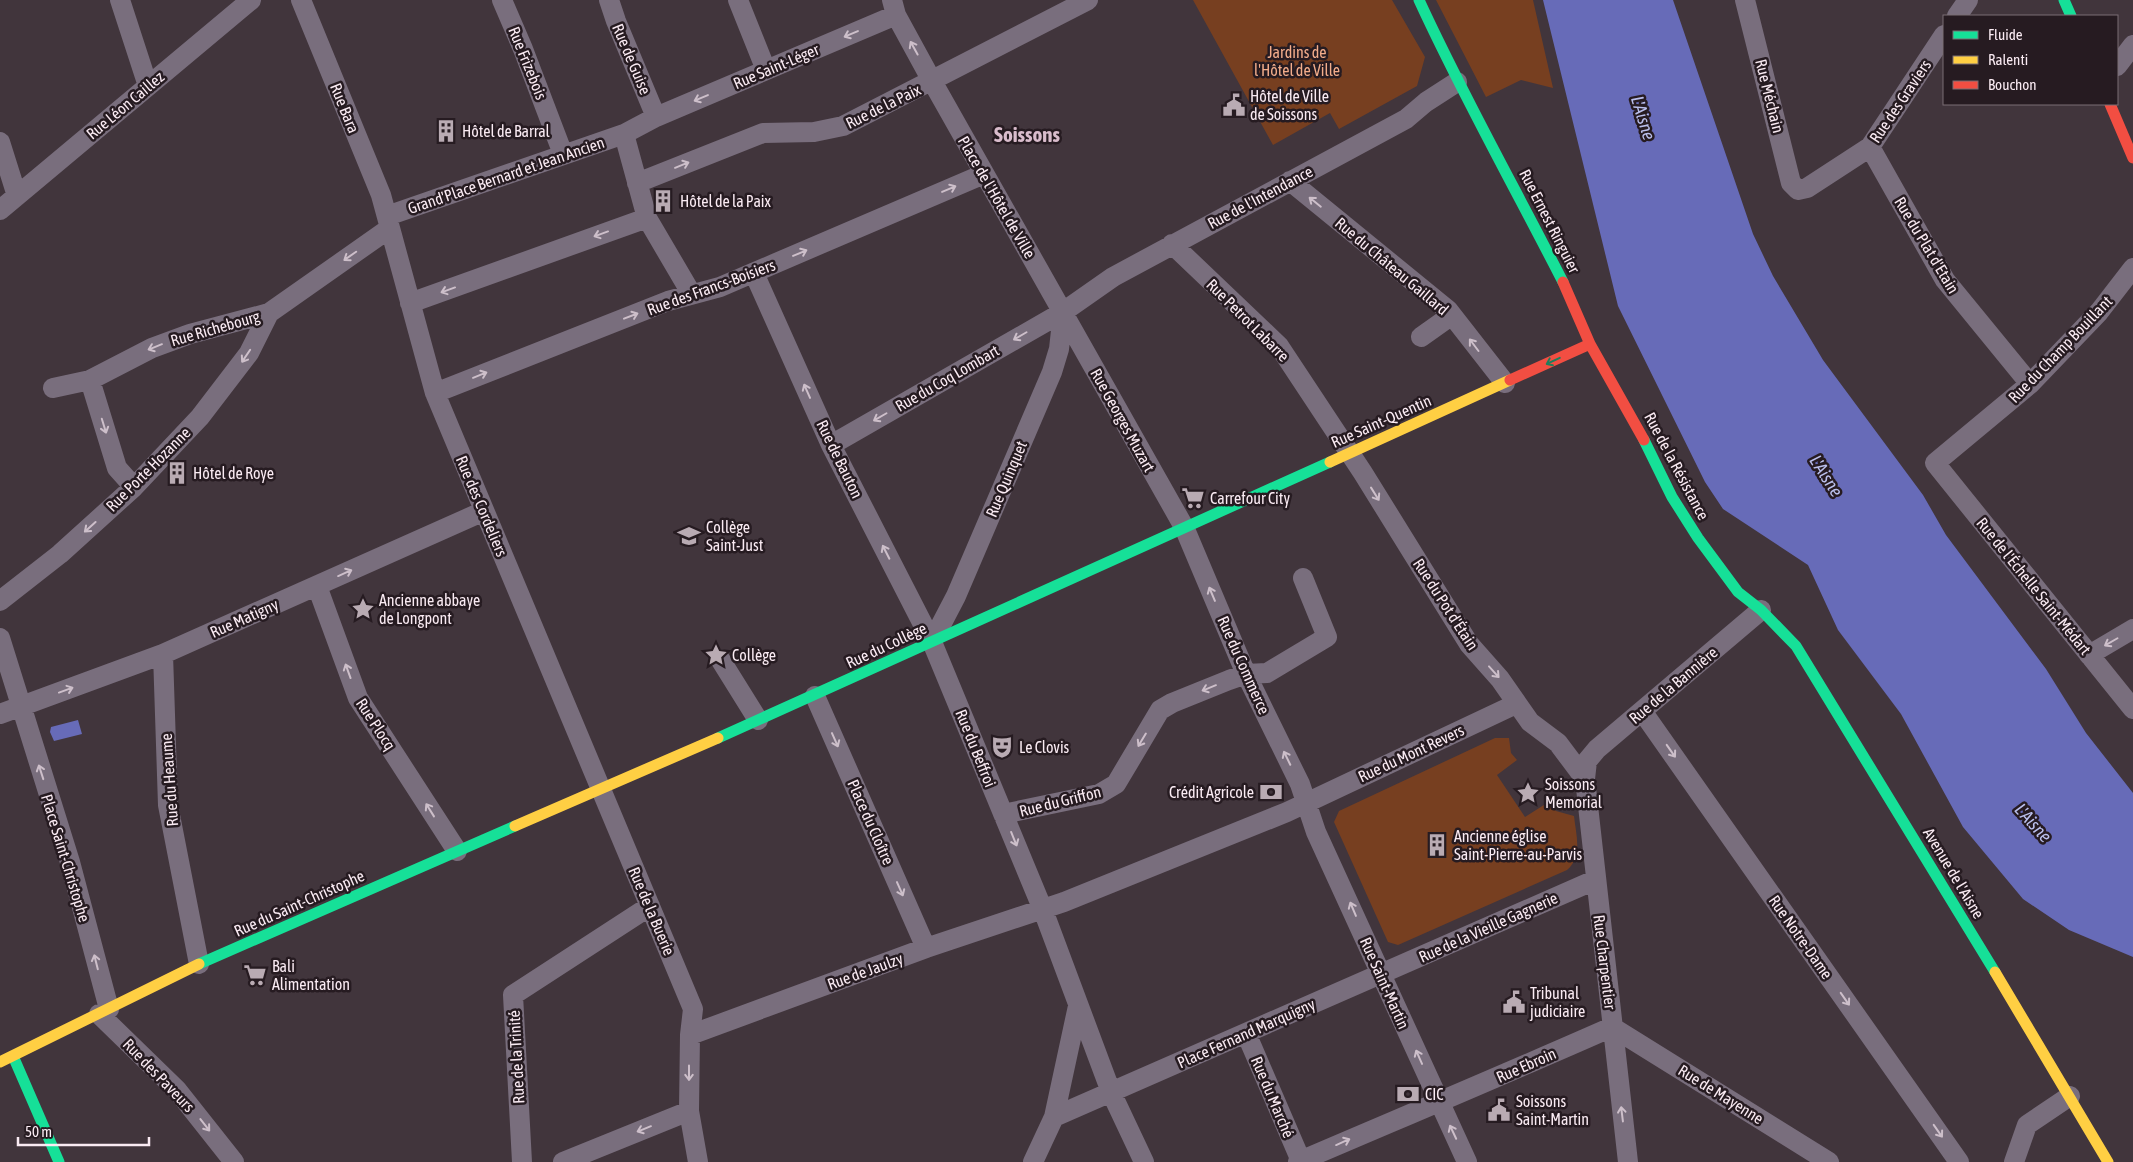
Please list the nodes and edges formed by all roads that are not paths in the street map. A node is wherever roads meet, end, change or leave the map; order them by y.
1 (120, 0) edge
2 (251, 0) edge
3 (301, 0) edge
4 (502, 0) edge
5 (609, 0) edge
6 (738, 0) edge
7 (1088, 0) edge
8 (1408, 0) edge
9 (1419, 0) edge
10 (1968, 0) edge
11 (1751, 2) edge
12 (894, 8) edge
13 (1958, 15) edge
14 (1943, 37) edge
15 (1439, 46) junction
16 (2132, 48) edge
17 (2118, 65) edge
18 (766, 70) junction
19 (932, 81) junction
20 (1457, 82) junction
21 (148, 86) junction
22 (2110, 105) edge
23 (656, 117) junction
24 (624, 134) junction
25 (0, 142) edge
26 (1870, 147) junction
27 (563, 154) junction
28 (2133, 158) edge
29 (984, 174) junction
30 (1290, 181) junction
31 (637, 183) junction
32 (1798, 190) joint
33 (17, 196) junction
34 (0, 210) edge
35 (647, 218) junction
36 (389, 222) junction
37 (1172, 244) junction
38 (2133, 268) edge
39 (754, 273) junction
40 (691, 293) junction
41 (410, 303) junction
42 (1063, 312) junction
43 (268, 313) junction
44 (1452, 315) junction
45 (1421, 337) dead end
46 (1590, 344) junction
47 (1610, 376) joint
48 (90, 380) junction
49 (1510, 381) junction
50 (2030, 384) junction
51 (53, 388) dead end
52 (435, 393) junction
53 (831, 445) junction
54 (1348, 453) junction
55 (1935, 463) joint
56 (134, 488) junction
57 (484, 511) junction
58 (1184, 527) junction
59 (1303, 578) dead end
60 (317, 586) junction
61 (0, 601) edge
62 (1761, 610) junction
63 (2133, 629) edge
64 (0, 638) edge
65 (932, 642) junction
66 (163, 654) junction
67 (2089, 655) junction
68 (720, 659) dead end
69 (1246, 674) junction
70 (815, 696) junction
71 (1516, 704) junction
72 (21, 707) junction
73 (2133, 709) edge
74 (1642, 711) junction
75 (0, 714) edge
76 (758, 720) junction
77 (1558, 742) junction
78 (1590, 763) junction
79 (601, 789) junction
80 (1306, 803) junction
81 (1003, 814) junction
82 (457, 852) junction
83 (1595, 880) junction
84 (650, 906) junction
85 (1042, 910) junction
86 (926, 948) junction
87 (199, 964) junction
88 (1381, 974) junction
89 (1078, 1006) junction
90 (104, 1011) junction
91 (1612, 1027) junction
92 (1246, 1033) junction
93 (690, 1035) junction
94 (13, 1056) junction
95 (0, 1062) edge
96 (1111, 1092) junction
97 (2070, 1096) junction
98 (1439, 1102) junction
99 (689, 1111) junction
100 (1054, 1117) junction
101 (1299, 1161) edge
102 (59, 1162) edge
103 (234, 1162) edge
104 (522, 1162) edge
105 (564, 1162) edge
106 (698, 1162) edge
107 (1033, 1162) edge
108 (1144, 1162) edge
109 (1467, 1162) edge
110 (1628, 1162) edge
111 (1830, 1162) edge
112 (1960, 1162) edge
113 (2014, 1162) edge
114 (2108, 1162) edge

1 - 21 street
2 - 21 street, Rue Léon Caillez
3 - 36 street, Rue Bara
4 - 27 street, Rue Frizebois
5 - 23 street, Rue de Guise
6 - 18 street
7 - 19 street, Rue de la Paix
8 - 15 main road
9 - 15 main road
10 - 13 street
11 - 32 street, Rue Méchain
12 -> 18 street, Rue Saint-Léger
19 -> 12 street, Place de l'Hôtel de Ville
14 - 26 street, Rue des Graviers
15 - 20 main road, Rue Ernest Ringuier
16 - 17 street
18 -> 23 street, Rue Saint-Léger
19 - 29 street, Place de l'Hôtel de Ville
31 -> 19 street, Rue de la Paix
20 - 30 street, Rue de l'Intendance
20 - 46 main road, Rue Ernest Ringuier
21 - 33 street, Rue Léon Caillez
22 - 28 main road
23 - 24 street, Grand'Place Bernard et Jean Ancien
24 - 27 street, Grand'Place Bernard et Jean Ancien
24 - 31 street, Grand'Place Bernard et Jean Ancien
25 - 33 street
26 - 32 street, Rue des Graviers
26 - 50 street, Rue du Plat d'Etain
27 - 36 street, Grand'Place Bernard et Jean Ancien
39 -> 29 street, Rue des Francs-Boisiers
29 - 42 street, Place de l'Hôtel de Ville
30 - 37 street, Rue de l'Intendance
44 -> 30 street, Rue du Château Gaillard
31 - 35 street, Grand'Place Bernard et Jean Ancien
33 - 34 street, Rue Léon Caillez
35 - 40 street, Grand'Place Bernard et Jean Ancien
35 -> 41 street
36 - 41 street, Rue des Cordeliers
36 -> 43 street, Rue Richebourg
37 - 42 street, Rue de l'Intendance
37 - 54 street, Rue Petrot Labarre
38 - 50 street, Rue du Champ Bouillant
39 - 40 street, Rue des Francs-Boisiers
53 -> 39 street, Rue de Bauton
52 -> 40 street, Rue des Francs-Boisiers
41 - 52 street, Rue des Cordeliers
42 -> 53 street, Rue du Coq Lombart
42 - 58 street, Rue Georges Muzart
42 - 65 street, Rue Quinquet
43 -> 48 street, Rue Richebourg
43 -> 56 street, Rue Porte Hozanne
44 - 45 street
49 -> 44 street, Rue du Château Gaillard
46 - 47 main road, Rue Ernest Ringuier
46 -> 49 main road, Rue Saint-Quentin
47 - 62 main road, Rue de la Résistance
48 - 51 street, Rue Richebourg
48 -> 56 street
49 - 54 main road, Rue Saint-Quentin
50 - 55 street, Rue du Champ Bouillant
52 - 57 street, Rue des Cordeliers
65 -> 53 street, Rue de Bauton
54 - 58 main road, Rue Saint-Quentin
54 -> 71 street, Rue du Pot d'Étain
55 - 67 street, Rue de l'Échelle Saint-Médart
56 -> 61 street, Rue Porte Hozanne
60 -> 57 street, Rue Matigny
57 - 79 street, Rue des Cordeliers
58 - 65 main road, Rue du Collège
69 -> 58 street, Rue du Commerce
59 - 69 street, Rue du Griffon
60 - 66 street, Rue Matigny
82 -> 60 street, Rue Plocq
62 - 74 street, Rue de la Bannière
62 - 97 main road, Avenue de l'Aisne
63 -> 67 street
64 - 72 street, Place Saint-Christophe
65 - 70 main road, Rue du Collège
65 - 81 street, Rue du Beffroi
72 -> 66 street, Rue Matigny
66 - 87 street, Rue du Heaume
67 - 73 street, Rue de l'Échelle Saint-Médart
68 - 76 street
80 -> 69 street, Rue du Commerce
69 -> 81 street, Rue du Griffon
70 - 76 main road, Rue du Collège
70 -> 86 street, Place du Cloître
71 - 77 street, Rue du Pot d'Étain
71 - 80 street, Rue du Mont Revers
72 - 75 street, Rue Matigny
90 -> 72 street, Place Saint-Christophe
74 - 78 street, Rue de la Bannière
74 -> 112 street, Rue Notre-Dame
76 - 79 main road, Rue du Collège
77 - 78 street, Rue du Pot d'Étain
77 - 78 street, Rue du Pot d'Étain
78 - 83 street, Rue Charpentier
79 - 82 main road, Rue du Saint-Christophe
79 - 84 street, Rue de la Buerie
80 - 85 street
88 -> 80 street, Rue Saint-Martin
81 -> 85 street, Rue du Beffroi
82 - 87 main road, Rue du Saint-Christophe
83 - 88 street, Rue de la Vieille Gagnerie
83 - 91 street, Rue Charpentier
84 - 93 street, Rue de la Buerie
84 - 104 street, Rue de la Trinité
85 - 86 street, Rue de Jaulzy
85 - 89 street, Rue du Beffroi
86 - 93 street, Rue de Jaulzy
87 - 90 main road, Rue du Saint-Christophe
88 - 92 street, Place Fernand Marquigny
98 -> 88 street, Rue Saint-Martin
89 - 96 street, Rue du Beffroi
89 - 100 street
90 - 94 main road, Rue du Saint-Christophe
90 -> 103 street, Rue des Paveurs
91 - 98 street, Rue Ebroin
110 -> 91 street, Rue Charpentier
91 - 111 street, Rue de Mayenne
92 - 96 street, Place Fernand Marquigny
92 - 101 street, Rue du Marché
93 -> 99 street, Rue de la Buerie
94 - 95 main road, Rue du Saint-Christophe
94 - 102 main road
96 - 100 street, Place Fernand Marquigny
96 - 108 street, Rue du Beffroi
97 - 113 street
97 - 114 main road, Avenue de l'Aisne
101 -> 98 street, Rue Ebroin
109 -> 98 street, Rue Saint-Martin
99 -> 105 street
99 - 106 street, Rue de la Buerie
100 - 107 street

